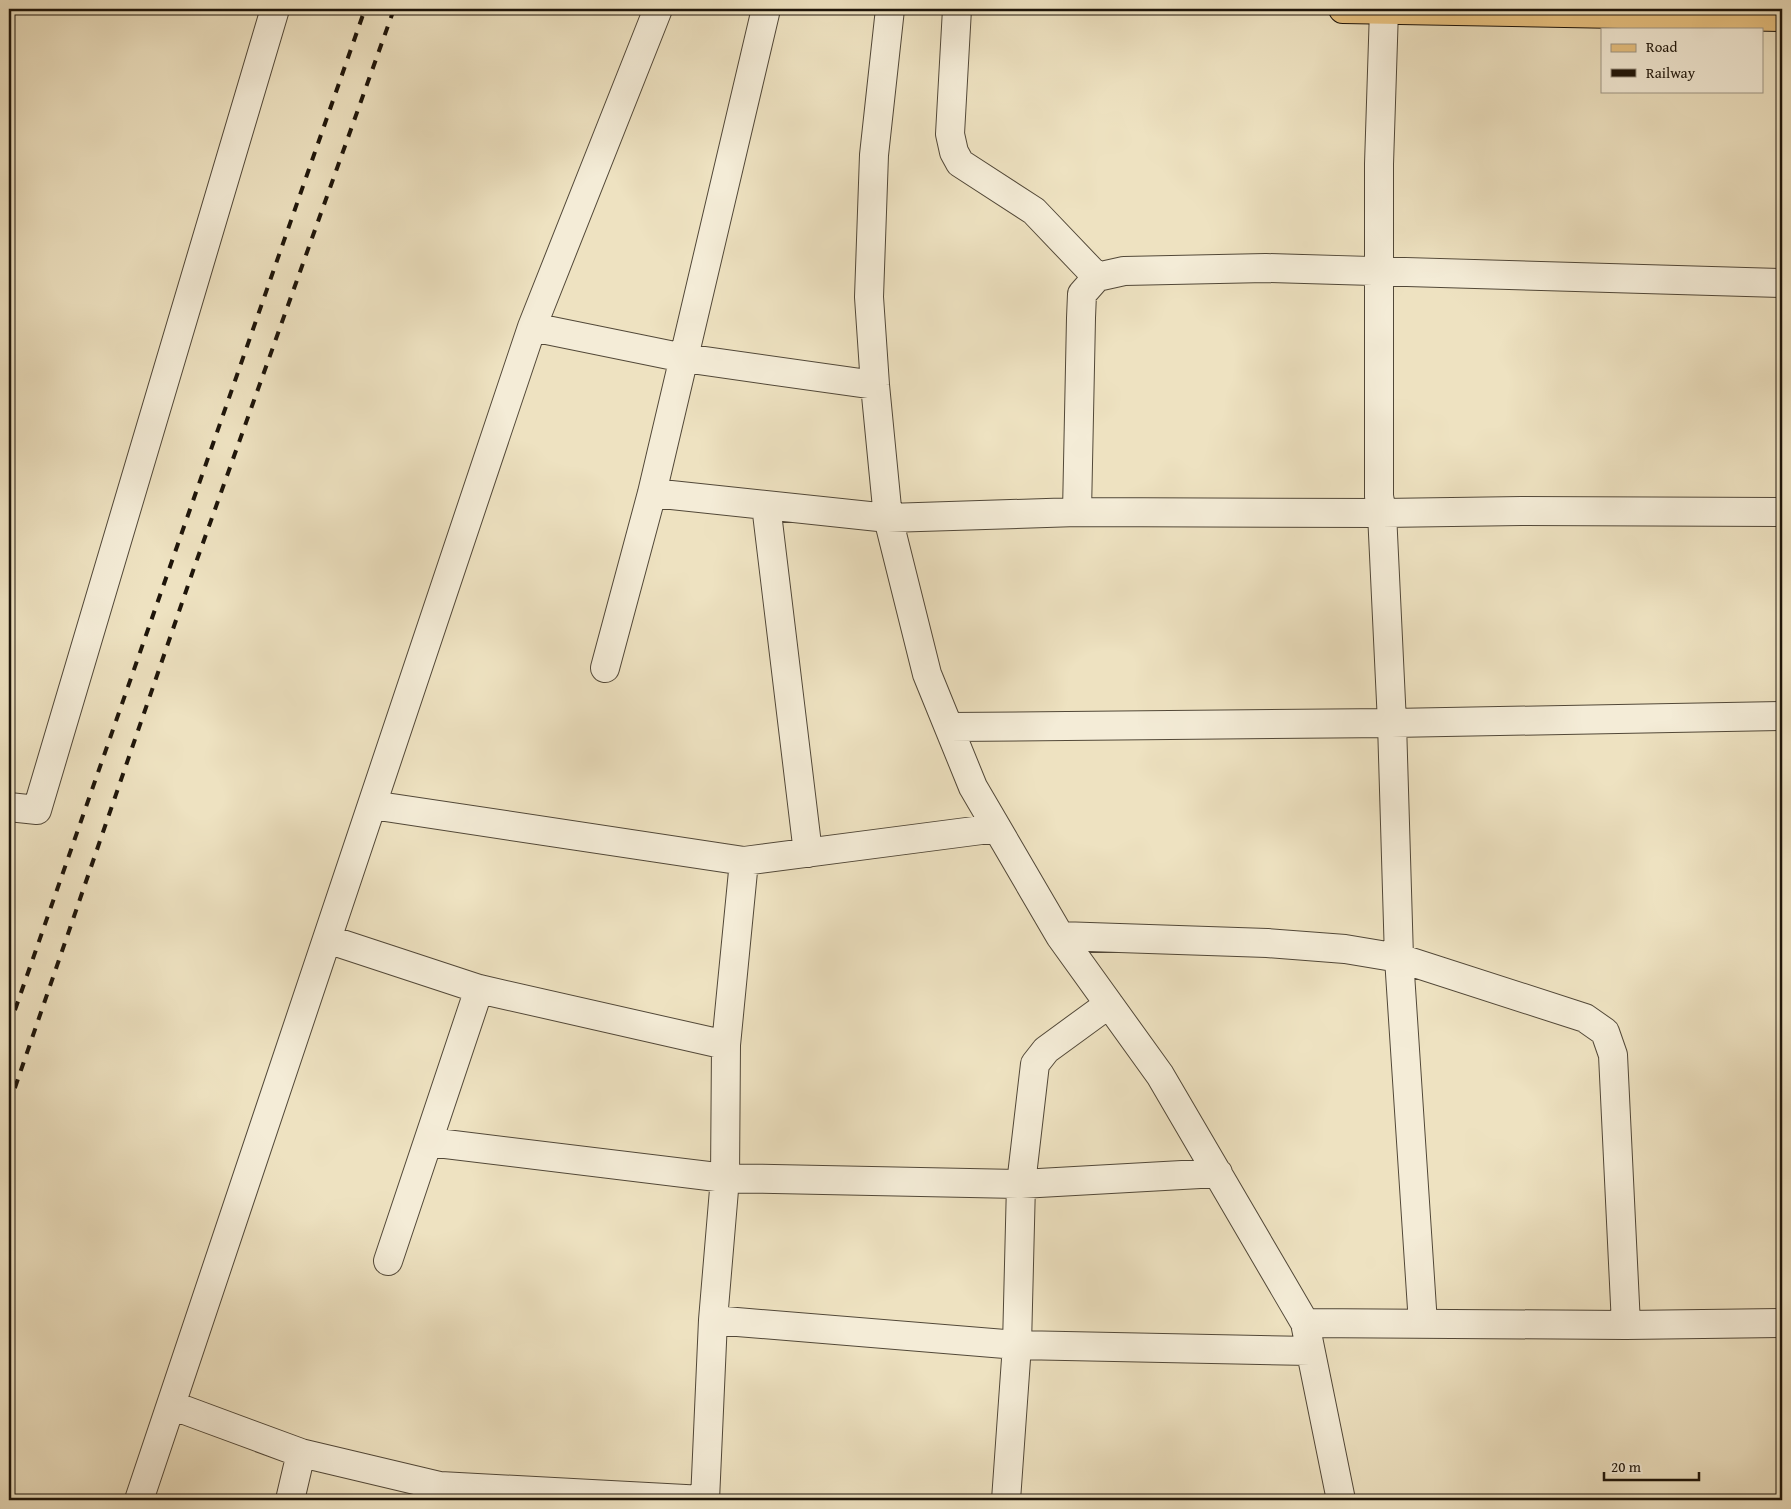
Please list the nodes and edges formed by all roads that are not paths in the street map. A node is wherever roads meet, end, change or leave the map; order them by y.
1 (276, 9) edge
2 (658, 9) edge
3 (766, 9) edge
4 (890, 9) edge
5 (957, 9) edge
6 (1343, 9) edge
7 (1384, 10) edge
8 (1504, 10) edge
9 (1782, 17) edge
10 (1379, 271) junction
11 (1097, 277) junction
12 (1782, 283) edge
13 (532, 327) junction
14 (684, 358) junction
15 (875, 385) junction
16 (652, 494) junction
17 (766, 505) junction
18 (1077, 512) junction
19 (1782, 512) edge
20 (1382, 513) junction
21 (888, 518) junction
22 (605, 668) dead end
23 (1782, 716) edge
24 (1392, 724) junction
25 (949, 727) junction
26 (372, 805) junction
27 (9, 807) edge
28 (997, 828) junction
29 (808, 853) junction
30 (744, 861) junction
31 (1060, 936) junction
32 (327, 939) junction
33 (1400, 958) junction
34 (479, 989) junction
35 (1109, 1004) junction
36 (726, 1045) junction
37 (429, 1142) junction
38 (1218, 1173) junction
39 (725, 1178) junction
40 (1021, 1184) junction
41 (388, 1261) dead end
42 (714, 1320) junction
43 (1305, 1323) junction
44 (1782, 1323) edge
45 (1422, 1324) junction
46 (1626, 1325) junction
47 (1016, 1345) junction
48 (1310, 1351) junction
49 (171, 1405) junction
50 (301, 1453) junction
51 (438, 1493) edge
52 (139, 1500) edge
53 (290, 1500) edge
54 (705, 1500) edge
55 (1006, 1500) edge
56 (1341, 1500) edge

1 - 27 street
2 - 13 street
3 - 14 street
4 - 15 street
5 - 11 street
6 - 7 main road
7 - 8 main road
7 - 10 street
8 - 9 main road
10 - 11 street
10 - 12 street
10 - 20 street
11 - 18 street
13 - 14 street
13 - 26 street
14 - 15 street
14 - 16 street
15 - 21 street
16 - 17 street
16 - 22 street
17 - 21 street
17 - 29 street
18 - 20 street
18 - 21 street
19 - 20 street
20 - 24 street
21 - 25 street
23 - 24 street
24 - 25 street
24 - 33 street
25 - 28 street
26 - 30 street
26 - 32 street
28 - 29 street
28 - 31 street
29 - 30 street
30 - 36 street
31 - 33 street
31 - 35 street
32 - 34 street
32 - 49 street
33 - 45 street
33 - 46 street
34 - 36 street
34 - 37 street
35 - 38 street
35 - 40 street
36 - 39 street
37 - 39 street
37 - 41 street
38 - 40 street
38 - 43 street
39 - 40 street
39 - 42 street
40 - 47 street
42 - 47 street
42 - 54 street
43 - 45 street
43 - 48 street
44 - 46 street
45 - 46 street
47 - 48 street
47 - 55 street
48 - 56 street
49 - 50 street
49 - 52 street
50 - 51 street
50 - 53 street
51 - 54 street

